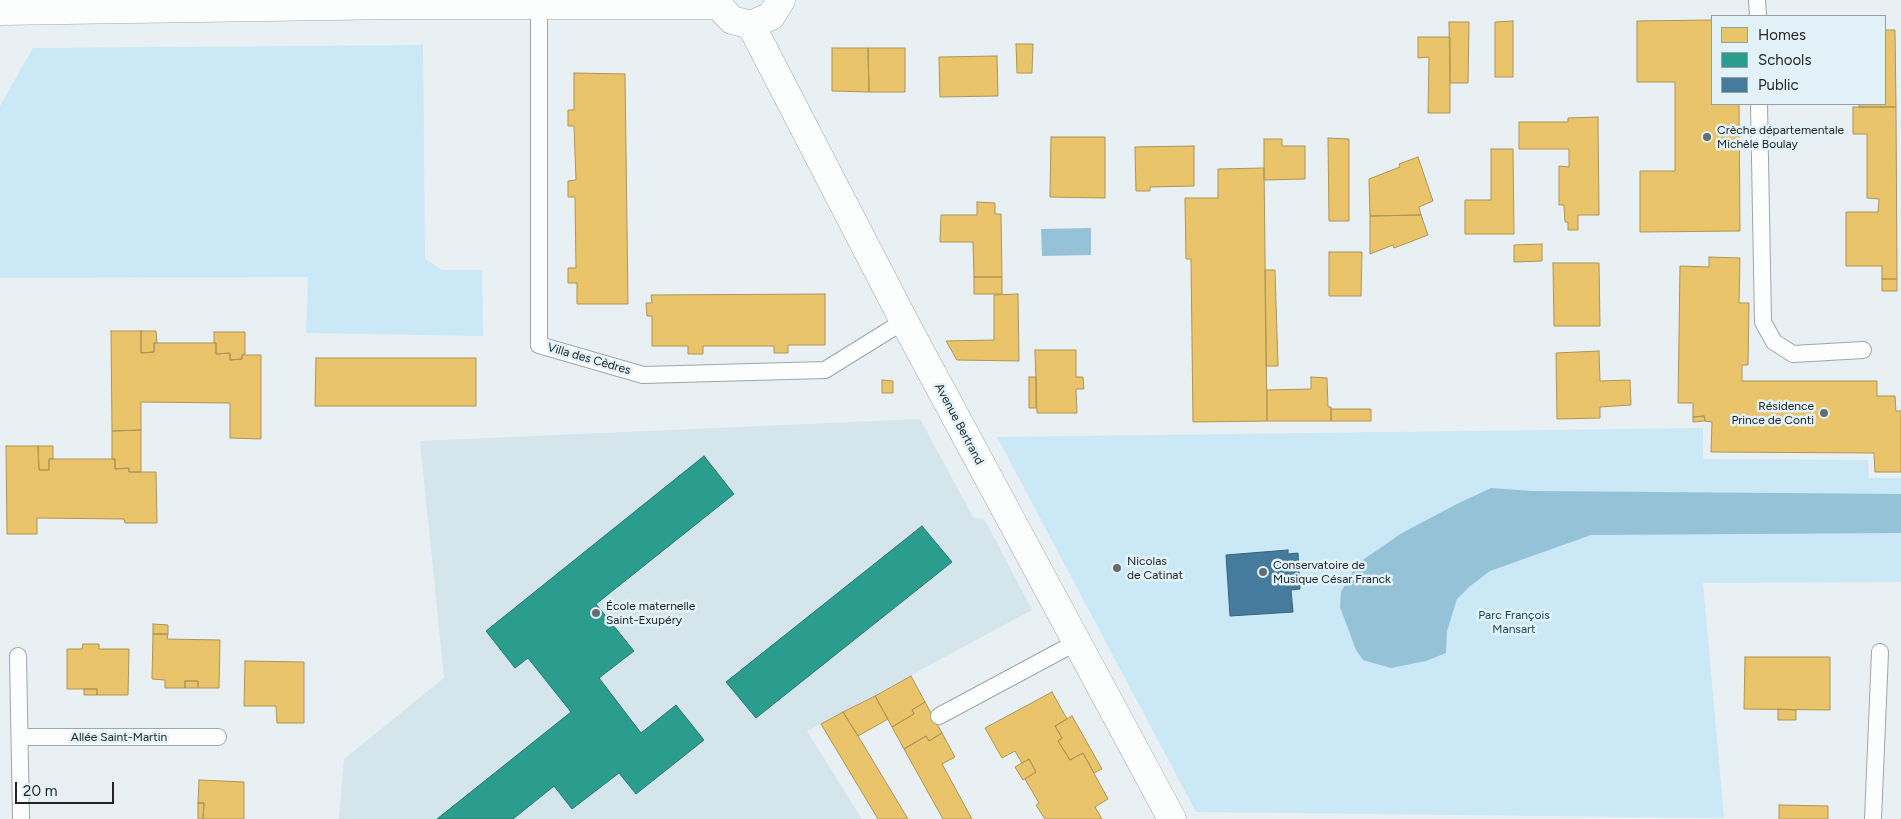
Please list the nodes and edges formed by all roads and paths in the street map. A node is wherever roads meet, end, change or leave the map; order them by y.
1 (781, 0) edge
2 (1757, 0) edge
3 (717, 3) edge
4 (539, 5) junction
5 (0, 12) edge
6 (1758, 15) edge
7 (751, 25) junction
8 (1759, 105) edge
9 (904, 321) junction
10 (1863, 350) dead end
11 (1078, 642) junction
12 (1880, 652) dead end
13 (18, 656) dead end
14 (939, 716) dead end
15 (20, 737) junction
16 (218, 737) dead end
17 (21, 819) edge
18 (1172, 819) edge
19 (1873, 819) edge

1 - 7 street
2 - 6 lane
3 - 4 street
3 - 7 street
4 - 5 street
4 - 9 lane, Villa des Cèdres
7 - 9 street, Avenue Bertrand
8 - 10 lane
9 - 11 street, Avenue Bertrand
11 - 14 lane
11 - 18 street, Avenue Bertrand
12 - 19 lane
13 - 15 lane
15 - 16 lane, Allée Saint-Martin
15 - 17 lane

